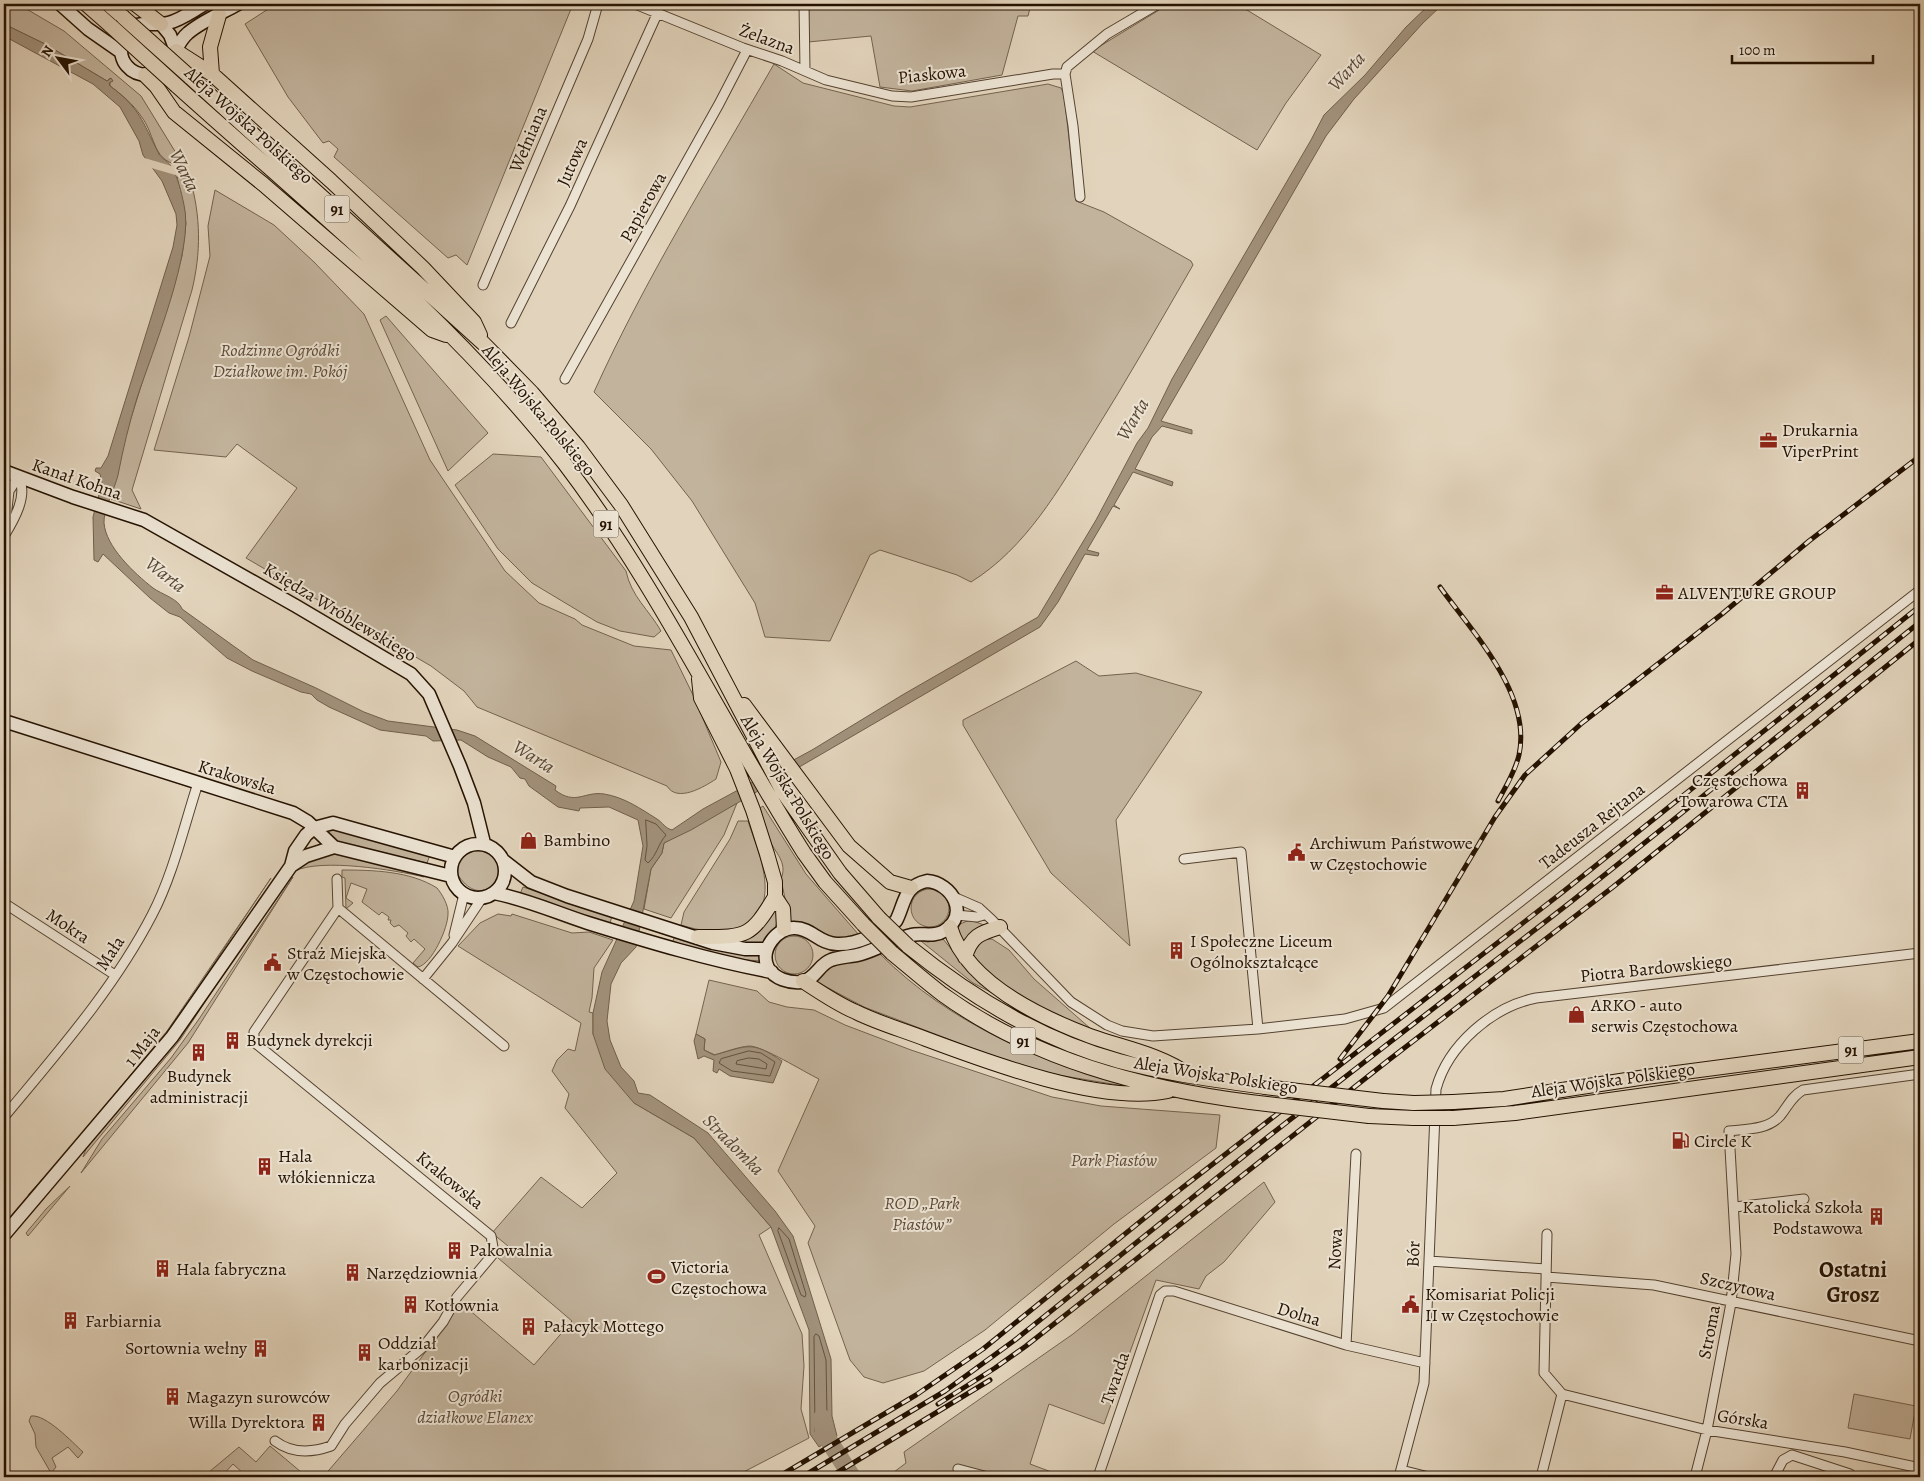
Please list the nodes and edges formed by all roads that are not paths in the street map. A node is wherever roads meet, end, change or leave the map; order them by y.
1 (60, 4) edge
2 (86, 4) edge
3 (108, 4) edge
4 (134, 4) edge
5 (205, 4) edge
6 (238, 4) edge
7 (598, 4) edge
8 (635, 4) edge
9 (804, 4) edge
10 (1158, 4) edge
11 (658, 12) junction
12 (219, 15) junction
13 (161, 24) junction
14 (176, 50) junction
15 (747, 50) junction
16 (121, 52) junction
17 (805, 70) junction
18 (212, 74) junction
19 (1065, 74) junction
20 (145, 75) junction
21 (1080, 196) dead end
22 (483, 285) dead end
23 (511, 323) dead end
24 (451, 337) junction
25 (483, 342) junction
26 (565, 379) dead end
27 (4, 470) edge
28 (18, 477) junction
29 (140, 519) joint
30 (4, 537) edge
31 (1920, 590) edge
32 (718, 670) junction
33 (698, 674) junction
34 (4, 722) edge
35 (198, 783) junction
36 (314, 828) junction
37 (484, 843) junction
38 (334, 847) junction
39 (455, 856) junction
40 (1184, 858) dead end
41 (504, 861) junction
42 (291, 866) junction
43 (451, 876) junction
44 (337, 879) dead end
45 (911, 888) junction
46 (464, 894) junction
47 (488, 896) junction
48 (775, 897) junction
49 (956, 898) junction
50 (4, 903) edge
51 (338, 908) junction
52 (984, 915) junction
53 (953, 921) junction
54 (1000, 927) junction
55 (784, 929) junction
56 (698, 937) junction
57 (452, 943) junction
58 (767, 949) junction
59 (1920, 954) edge
60 (965, 957) junction
61 (772, 972) junction
62 (115, 975) junction
63 (422, 979) junction
64 (803, 982) junction
65 (1258, 1029) junction
66 (1920, 1041) edge
67 (504, 1046) dead end
68 (1920, 1057) edge
69 (1920, 1074) edge
70 (1192, 1077) junction
71 (1436, 1089) joint
72 (1174, 1090) junction
73 (4, 1116) edge
74 (1356, 1154) dead end
75 (1804, 1199) dead end
76 (1735, 1207) junction
77 (1547, 1234) dead end
78 (4, 1235) edge
79 (1429, 1261) junction
80 (1546, 1273) junction
81 (1165, 1291) joint
82 (1732, 1302) junction
83 (1920, 1341) edge
84 (1346, 1344) junction
85 (1426, 1363) junction
86 (1562, 1394) junction
87 (4, 1395) edge
88 (4, 1422) edge
89 (1707, 1430) junction
90 (275, 1441) dead end
91 (1920, 1468) edge
92 (958, 1469) dead end
93 (1400, 1473) edge
94 (1850, 1474) dead end
95 (988, 1477) edge
96 (1098, 1477) edge
97 (1429, 1477) edge
98 (1541, 1477) edge
99 (1695, 1477) edge
100 (1774, 1477) edge

1 - 16 main road
2 - 24 main road, Aleja Wojska Polskiego / 91, bridge
3 - 25 main road, Aleja Wojska Polskiego / 91, bridge
4 - 13 main road
5 - 13 main road
6 - 12 main road
7 - 22 street, Wełniana
8 - 11 street, Żelazna
9 - 17 street
10 - 19 street
11 - 15 street, Żelazna
11 - 23 street, Jutowa
12 - 14 main road
12 - 18 main road
13 - 14 main road
13 - 16 main road
14 - 18 main road
14 - 20 main road
15 - 17 street, Żelazna
15 - 26 street, Papierowa
16 - 20 main road
17 - 19 street, Piaskowa
18 - 25 main road
19 - 21 street
20 - 24 main road
24 - 33 main road, Aleja Wojska Polskiego / 91
25 - 32 main road, Aleja Wojska Polskiego / 91
27 - 28 main road, Kanał Kohna
28 - 29 main road, Kanał Kohna
28 - 30 street
29 - 37 main road, Księdza Wróblewskiego
31 - 65 street, Tadeusza Rejtana
32 - 45 main road
32 - 70 main road, Aleja Wojska Polskiego / 91, bridge
33 - 48 main road
33 - 72 main road, Aleja Wojska Polskiego / 91, bridge
34 - 35 main road, Krakowska
35 - 36 main road, Krakowska
35 - 62 street, Mała
36 - 38 main road, Krakowska
36 - 39 main road
36 - 42 main road, 1 Maja
37 - 39 main road
37 - 41 main road
38 - 42 main road, 1 Maja
38 - 43 main road, Krakowska
39 - 43 main road
40 - 65 street
41 - 47 main road
41 - 56 main road
42 - 78 main road, 1 Maja
43 - 46 main road
44 - 51 street
45 - 49 main road
45 - 55 main road
46 - 47 main road
46 - 57 street
47 - 57 street
47 - 61 main road
48 - 55 main road
48 - 56 main road
49 - 52 street, Tadeusza Rejtana
49 - 53 main road
50 - 62 street, Mokra
51 - 63 street
51 - 90 street, Krakowska
52 - 53 street
52 - 54 street, Tadeusza Rejtana
53 - 60 main road
53 - 64 main road
54 - 60 main road
54 - 65 street, Tadeusza Rejtana
55 - 58 main road
56 - 58 main road
57 - 63 street
58 - 61 main road
59 - 71 street, Piotra Bardowskiego
60 - 70 main road
61 - 64 main road
62 - 73 street, Mała
63 - 67 street
64 - 72 main road
66 - 70 main road, Aleja Wojska Polskiego / 91, bridge
68 - 72 main road, Aleja Wojska Polskiego / 91, bridge
69 - 76 street, Stroma
71 - 79 street, Bór
74 - 84 street, Nowa
75 - 76 street
76 - 82 street, Stroma
77 - 80 street
79 - 80 street, Szczytowa
79 - 85 street, Bór
80 - 82 street, Szczytowa
80 - 86 street
81 - 84 street, Dolna
81 - 96 street, Twarda
82 - 83 street, Szczytowa
82 - 89 street, Stroma
84 - 85 street, Dolna
85 - 93 street, Bór
86 - 89 street, Górska
86 - 98 street
87 - 88 street
89 - 91 street, Górska
89 - 99 street, Stroma
92 - 95 street
93 - 97 street
94 - 100 street

